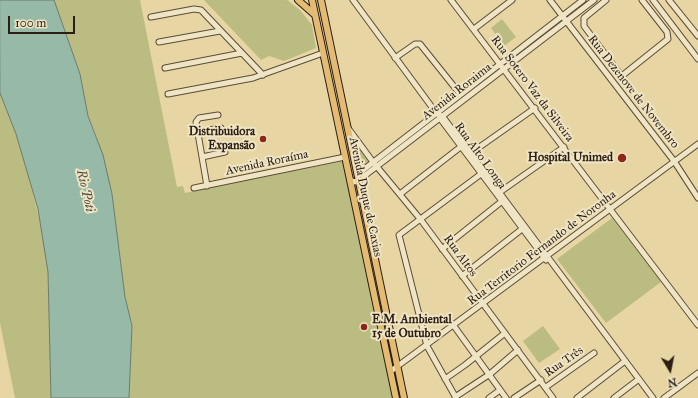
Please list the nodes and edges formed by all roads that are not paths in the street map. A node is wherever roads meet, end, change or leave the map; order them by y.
1 (298, 0) edge
2 (312, 0) edge
3 (321, 0) edge
4 (353, 0) edge
5 (451, 0) edge
6 (512, 0) edge
7 (550, 0) edge
8 (583, 0) edge
9 (594, 0) edge
10 (606, 0) edge
11 (642, 0) edge
12 (654, 0) edge
13 (669, 0) edge
14 (316, 16) junction
15 (562, 16) junction
16 (151, 17) dead end
17 (566, 22) junction
18 (474, 29) junction
19 (220, 32) junction
20 (698, 36) edge
21 (159, 42) dead end
22 (323, 52) junction
23 (242, 53) junction
24 (395, 58) junction
25 (698, 59) edge
26 (500, 63) junction
27 (165, 68) dead end
28 (505, 69) junction
29 (263, 74) junction
30 (168, 94) dead end
31 (460, 94) junction
32 (535, 108) junction
33 (436, 112) junction
34 (218, 115) dead end
35 (442, 118) junction
36 (221, 128) dead end
37 (348, 128) junction
38 (197, 132) junction
39 (698, 144) edge
40 (462, 145) junction
41 (564, 147) junction
42 (225, 152) dead end
43 (471, 153) junction
44 (202, 157) junction
45 (344, 157) junction
46 (674, 161) junction
47 (375, 164) junction
48 (481, 174) junction
49 (359, 177) junction
50 (350, 180) junction
51 (207, 186) junction
52 (194, 188) dead end
53 (500, 192) junction
54 (400, 194) junction
55 (698, 197) edge
56 (501, 202) junction
57 (611, 209) junction
58 (421, 220) junction
59 (522, 229) junction
60 (442, 249) junction
61 (546, 257) junction
62 (462, 276) junction
63 (483, 304) junction
64 (698, 324) edge
65 (454, 326) junction
66 (505, 333) junction
67 (427, 346) junction
68 (518, 350) junction
69 (594, 353) dead end
70 (477, 356) junction
71 (625, 361) junction
72 (398, 368) junction
73 (391, 371) junction
74 (698, 373) edge
75 (490, 374) junction
76 (445, 379) junction
77 (639, 379) junction
78 (540, 380) junction
79 (546, 387) junction
80 (500, 390) junction
81 (455, 397) edge
82 (396, 398) edge
83 (404, 398) edge
84 (489, 398) edge
85 (506, 398) edge
86 (514, 398) edge
87 (554, 398) edge
88 (577, 398) edge
89 (614, 398) edge
90 (653, 398) edge
91 (664, 398) edge

1 - 14 main road
2 - 14 main road, Avenida Duque de Caxias
3 - 37 main road, Avenida Duque de Caxias
4 - 24 street
5 - 18 street, Rua Sotero Vaz da Silveira
6 - 18 street
7 - 15 street, Rua Dezenove de Novembro
8 - 15 street, Avenida Roraima
9 - 17 street, Avenida Roraima
10 - 11 street
12 - 25 street
13 - 20 street
14 - 22 main road, Avenida Duque de Caxias
15 - 17 street, Rua Dezenove de Novembro
15 - 26 street, Avenida Roraima
16 - 19 street
17 - 28 street, Avenida Roraima
17 - 46 street, Rua Dezenove de Novembro
18 - 26 street, Rua Sotero Vaz da Silveira
19 - 21 street
19 - 23 street
22 - 29 street
22 - 45 main road, Avenida Duque de Caxias
23 - 27 street
23 - 29 street
24 - 31 street
24 - 33 street
26 - 28 street, Rua Sotero Vaz da Silveira
26 - 31 street, Avenida Roraima
28 - 32 street, Rua Sotero Vaz da Silveira
28 - 35 street, Avenida Roraima
29 - 30 street
31 - 33 street, Avenida Roraima
32 - 41 street, Rua Sotero Vaz da Silveira
32 - 43 street
33 - 35 street
33 - 47 street, Avenida Roraima
34 - 38 street
35 - 40 street, Rua Alto Longa
35 - 47 street, Avenida Roraima
36 - 38 street
37 - 47 street, Rua Altos
37 - 49 main road, Avenida Duque de Caxias
38 - 44 street
39 - 46 street, Rua Territorio Fernando de Noronha
40 - 43 street, Rua Alto Longa
40 - 48 street, Rua Alto Longa
40 - 54 street
41 - 53 street
41 - 57 street, Rua Sotero Vaz da Silveira
42 - 44 street
43 - 53 street, Rua Alto Longa
44 - 51 street
45 - 50 main road, Avenida Duque de Caxias
45 - 51 street, Avenida Roraíma
46 - 55 street, Rua Dezenove de Novembro
46 - 57 street, Rua Territorio Fernando de Noronha
47 - 49 street, Avenida Roraima
47 - 54 street, Rua Altos
48 - 56 street, Rua Alto Longa
48 - 58 street
49 - 50 street
49 - 72 main road, Avenida Duque de Caxias
50 - 73 main road, Avenida Duque de Caxias
51 - 52 street, Avenida Roraíma
53 - 61 street, Rua Alto Longa
54 - 58 street, Rua Altos
56 - 59 street, Rua Alto Longa
56 - 60 street
57 - 61 street, Rua Territorio Fernando de Noronha
57 - 64 street, Rua Sotero Vaz da Silveira
58 - 60 street, Rua Altos
58 - 67 street
59 - 61 street, Rua Alto Longa
59 - 62 street
60 - 62 street, Rua Altos
61 - 63 street, Rua Territorio Fernando de Noronha
61 - 71 street, Rua Alto Longa
62 - 63 street, Rua Altos
63 - 65 street, Rua Territorio Fernando de Noronha
63 - 66 street, Rua Altos
65 - 67 street, Rua Territorio Fernando de Noronha
65 - 70 street
66 - 68 street, Rua Altos
66 - 70 street
67 - 72 street, Rua Territorio Fernando de Noronha
67 - 76 street
68 - 75 street
68 - 78 street, Rua Altos
69 - 79 street, Rua Três
70 - 75 street
70 - 76 street
71 - 77 street, Rua Alto Longa
71 - 88 street
72 - 73 street, Rua Territorio Fernando de Noronha
72 - 83 main road, Avenida Duque de Caxias
73 - 82 main road, Avenida Duque de Caxias
74 - 91 street
75 - 80 street
75 - 81 street
76 - 81 street
77 - 89 street
77 - 90 street, Rua Alto Longa
78 - 79 street, Rua Altos
78 - 86 street
79 - 87 street, Rua Altos
80 - 84 street
80 - 85 street

